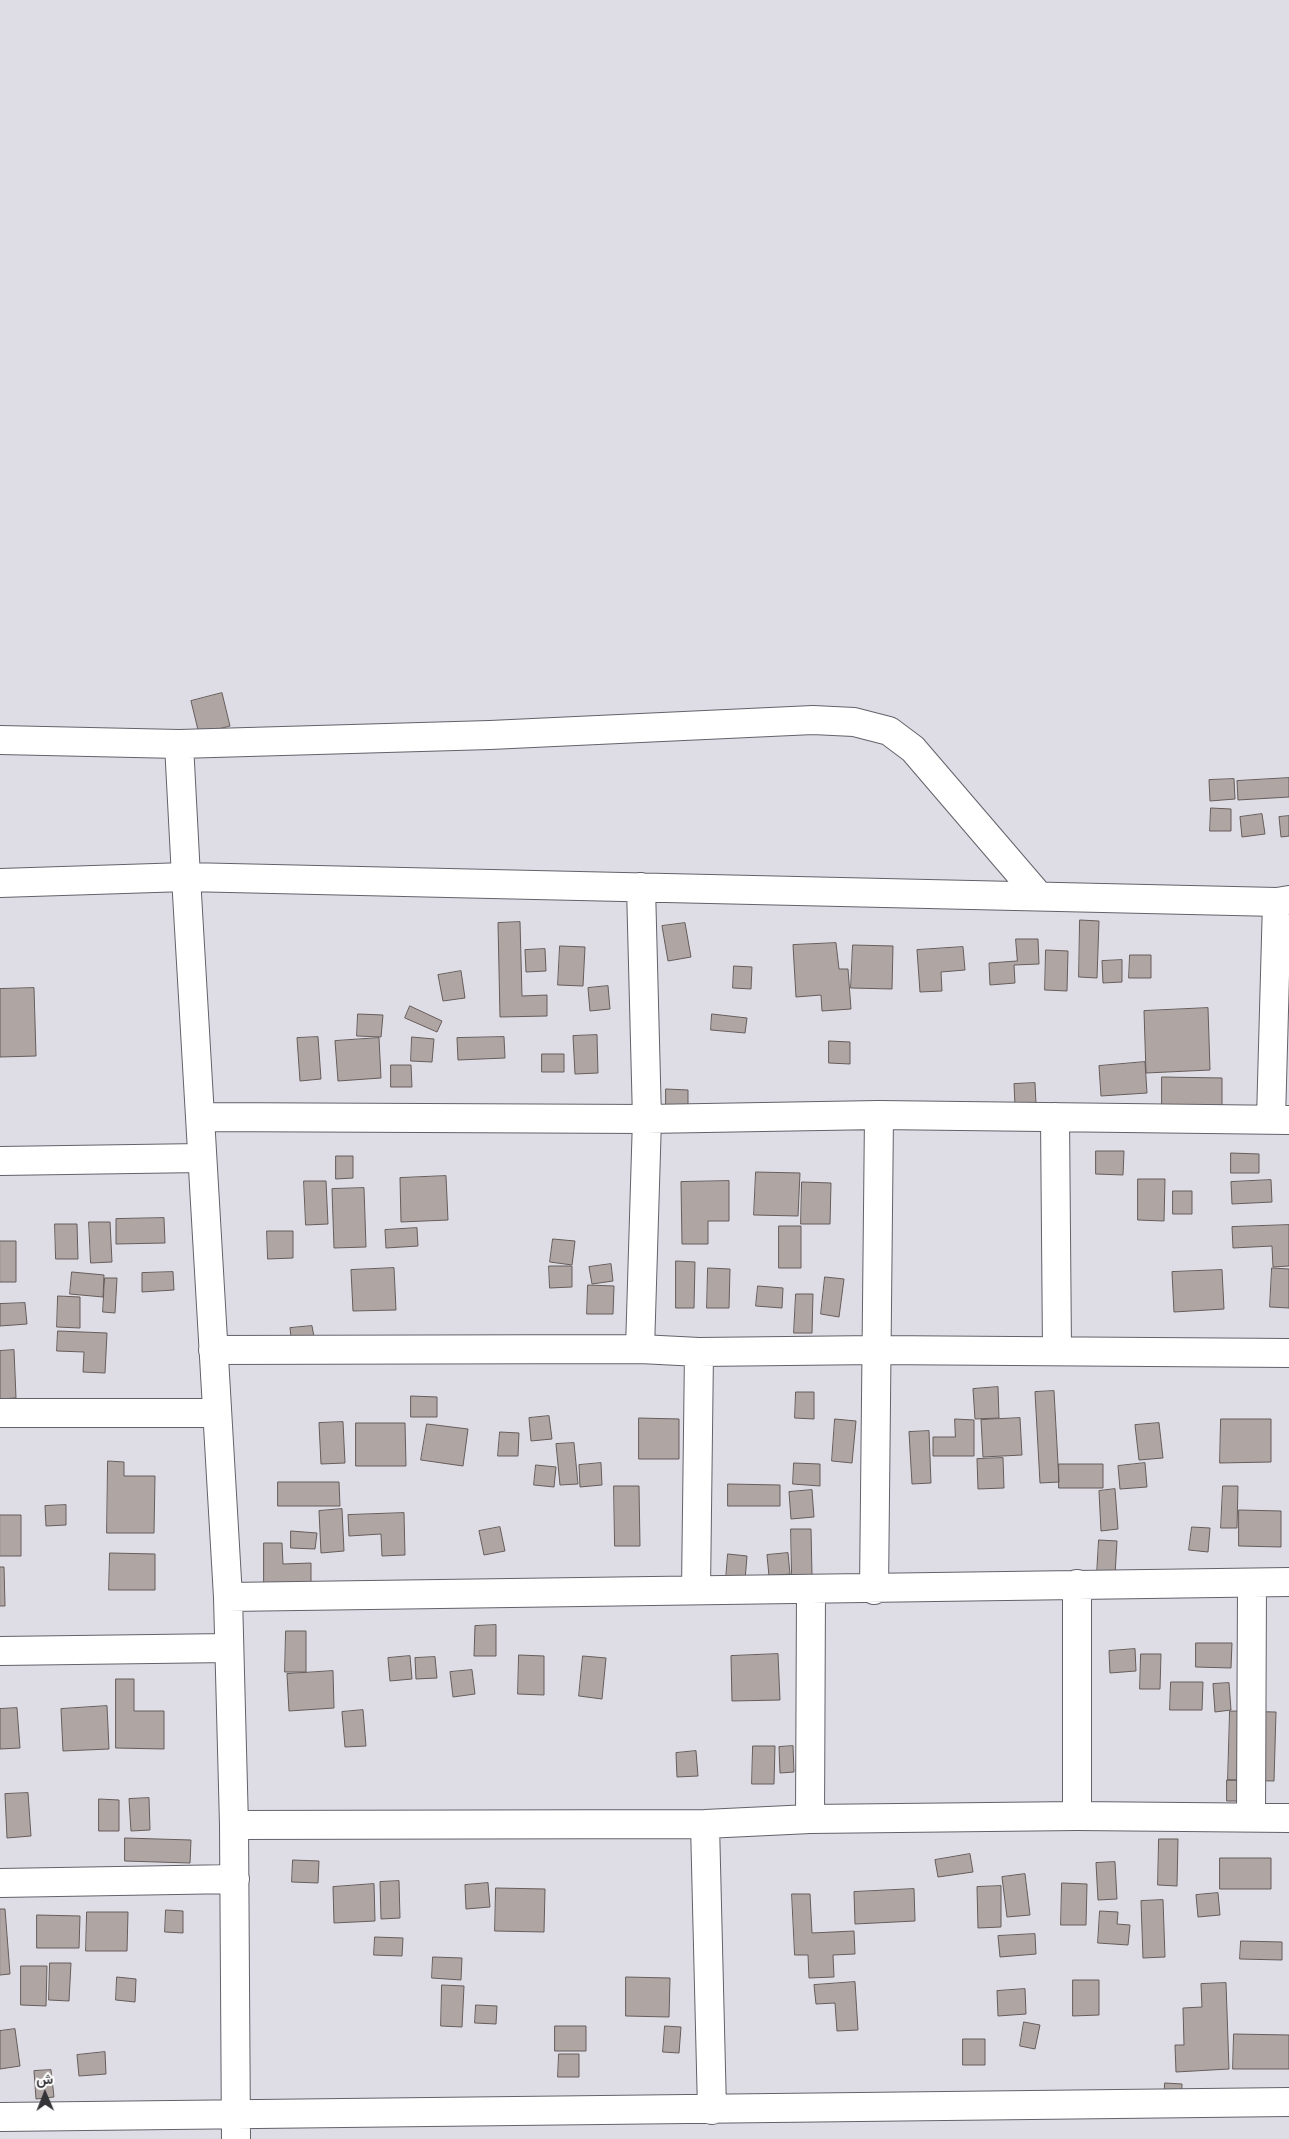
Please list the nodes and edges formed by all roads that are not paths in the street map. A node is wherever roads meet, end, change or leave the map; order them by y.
1 (0, 740) edge
2 (179, 744) junction
3 (186, 877) junction
4 (0, 883) edge
5 (642, 887) junction
6 (1039, 896) junction
7 (1283, 901) edge
8 (879, 1115) junction
9 (200, 1117) junction
10 (1055, 1117) junction
11 (647, 1118) junction
12 (1280, 1120) edge
13 (201, 1158) junction
14 (0, 1161) edge
15 (640, 1349) junction
16 (214, 1350) junction
17 (876, 1350) junction
18 (1057, 1351) junction
19 (699, 1352) junction
20 (1289, 1353) edge
21 (0, 1413) edge
22 (217, 1413) junction
23 (1289, 1582) edge
24 (1252, 1583) junction
25 (1077, 1584) junction
26 (696, 1590) junction
27 (874, 1590) junction
28 (811, 1591) junction
29 (228, 1597) junction
30 (229, 1648) junction
31 (0, 1650) edge
32 (1077, 1816) junction
33 (1251, 1817) junction
34 (1289, 1818) edge
35 (810, 1819) junction
36 (705, 1824) junction
37 (234, 1825) junction
38 (235, 1879) junction
39 (0, 1883) edge
40 (1289, 2102) edge
41 (712, 2110) junction
42 (0, 2118) edge
43 (236, 2126) edge

1 - 2 street
2 - 3 street
2 - 6 street
3 - 4 street
3 - 5 street
3 - 9 street
5 - 6 street
5 - 11 street
6 - 7 street
7 - 12 street
8 - 10 street
8 - 11 street
8 - 17 street
9 - 11 street
9 - 13 street
10 - 12 street
10 - 18 street
11 - 15 street
13 - 14 street
13 - 16 street
15 - 16 street
15 - 19 street
16 - 22 street
17 - 18 street
17 - 19 street
17 - 27 street
18 - 20 street
19 - 26 street
21 - 22 street
22 - 29 street
23 - 24 street
24 - 25 street
24 - 33 street
25 - 27 street
25 - 32 street
26 - 28 street
26 - 29 street
27 - 28 street
28 - 35 street
29 - 30 street
30 - 31 street
30 - 37 street
32 - 33 street
32 - 35 street
33 - 34 street
35 - 36 street
36 - 37 street
36 - 41 street
37 - 38 street
38 - 39 street
38 - 43 street
40 - 41 street
41 - 43 street
42 - 43 street

